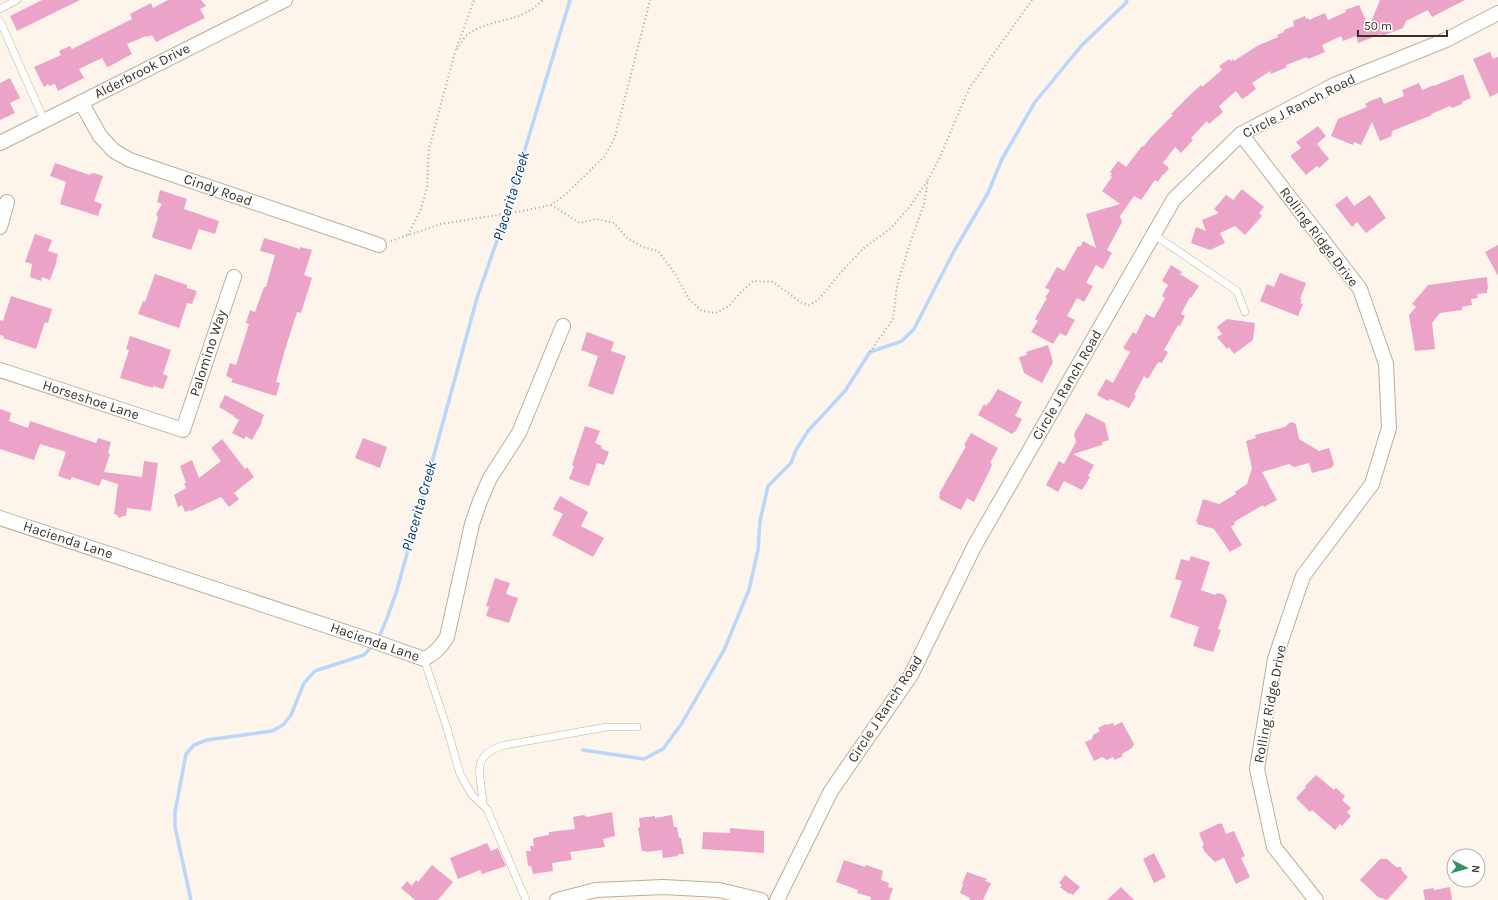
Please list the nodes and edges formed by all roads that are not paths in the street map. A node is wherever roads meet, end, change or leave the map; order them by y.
1 (17, 0) edge
2 (285, 0) edge
3 (0, 8) edge
4 (1498, 13) edge
5 (0, 21) edge
6 (81, 102) junction
7 (44, 120) junction
8 (1241, 134) junction
9 (0, 142) edge
10 (7, 202) dead end
11 (0, 227) edge
12 (1154, 234) junction
13 (379, 245) road end
14 (234, 277) dead end
15 (1245, 312) dead end
16 (563, 326) dead end
17 (0, 370) edge
18 (183, 430) joint
19 (0, 518) edge
20 (424, 660) junction
21 (636, 726) dead end
22 (483, 805) junction
23 (526, 900) edge
24 (557, 900) edge
25 (761, 900) edge
26 (777, 900) edge
27 (1316, 900) edge

1 - 3 lane
2 - 6 street, Alderbrook Drive
4 - 8 street, Circle J Ranch Road
5 - 7 lane
6 - 7 street, Alderbrook Drive
6 - 13 street, Cindy Road
7 - 9 street, Alderbrook Drive
8 - 12 street, Circle J Ranch Road
8 - 27 street, Rolling Ridge Drive
10 - 11 street
12 - 15 lane
12 - 26 street, Circle J Ranch Road
14 - 18 street, Palomino Way
16 - 20 street, Hacienda Lane
17 - 18 street, Horseshoe Lane
19 - 20 street, Hacienda Lane
20 - 22 lane
21 - 22 lane
22 - 23 lane
24 - 25 street

